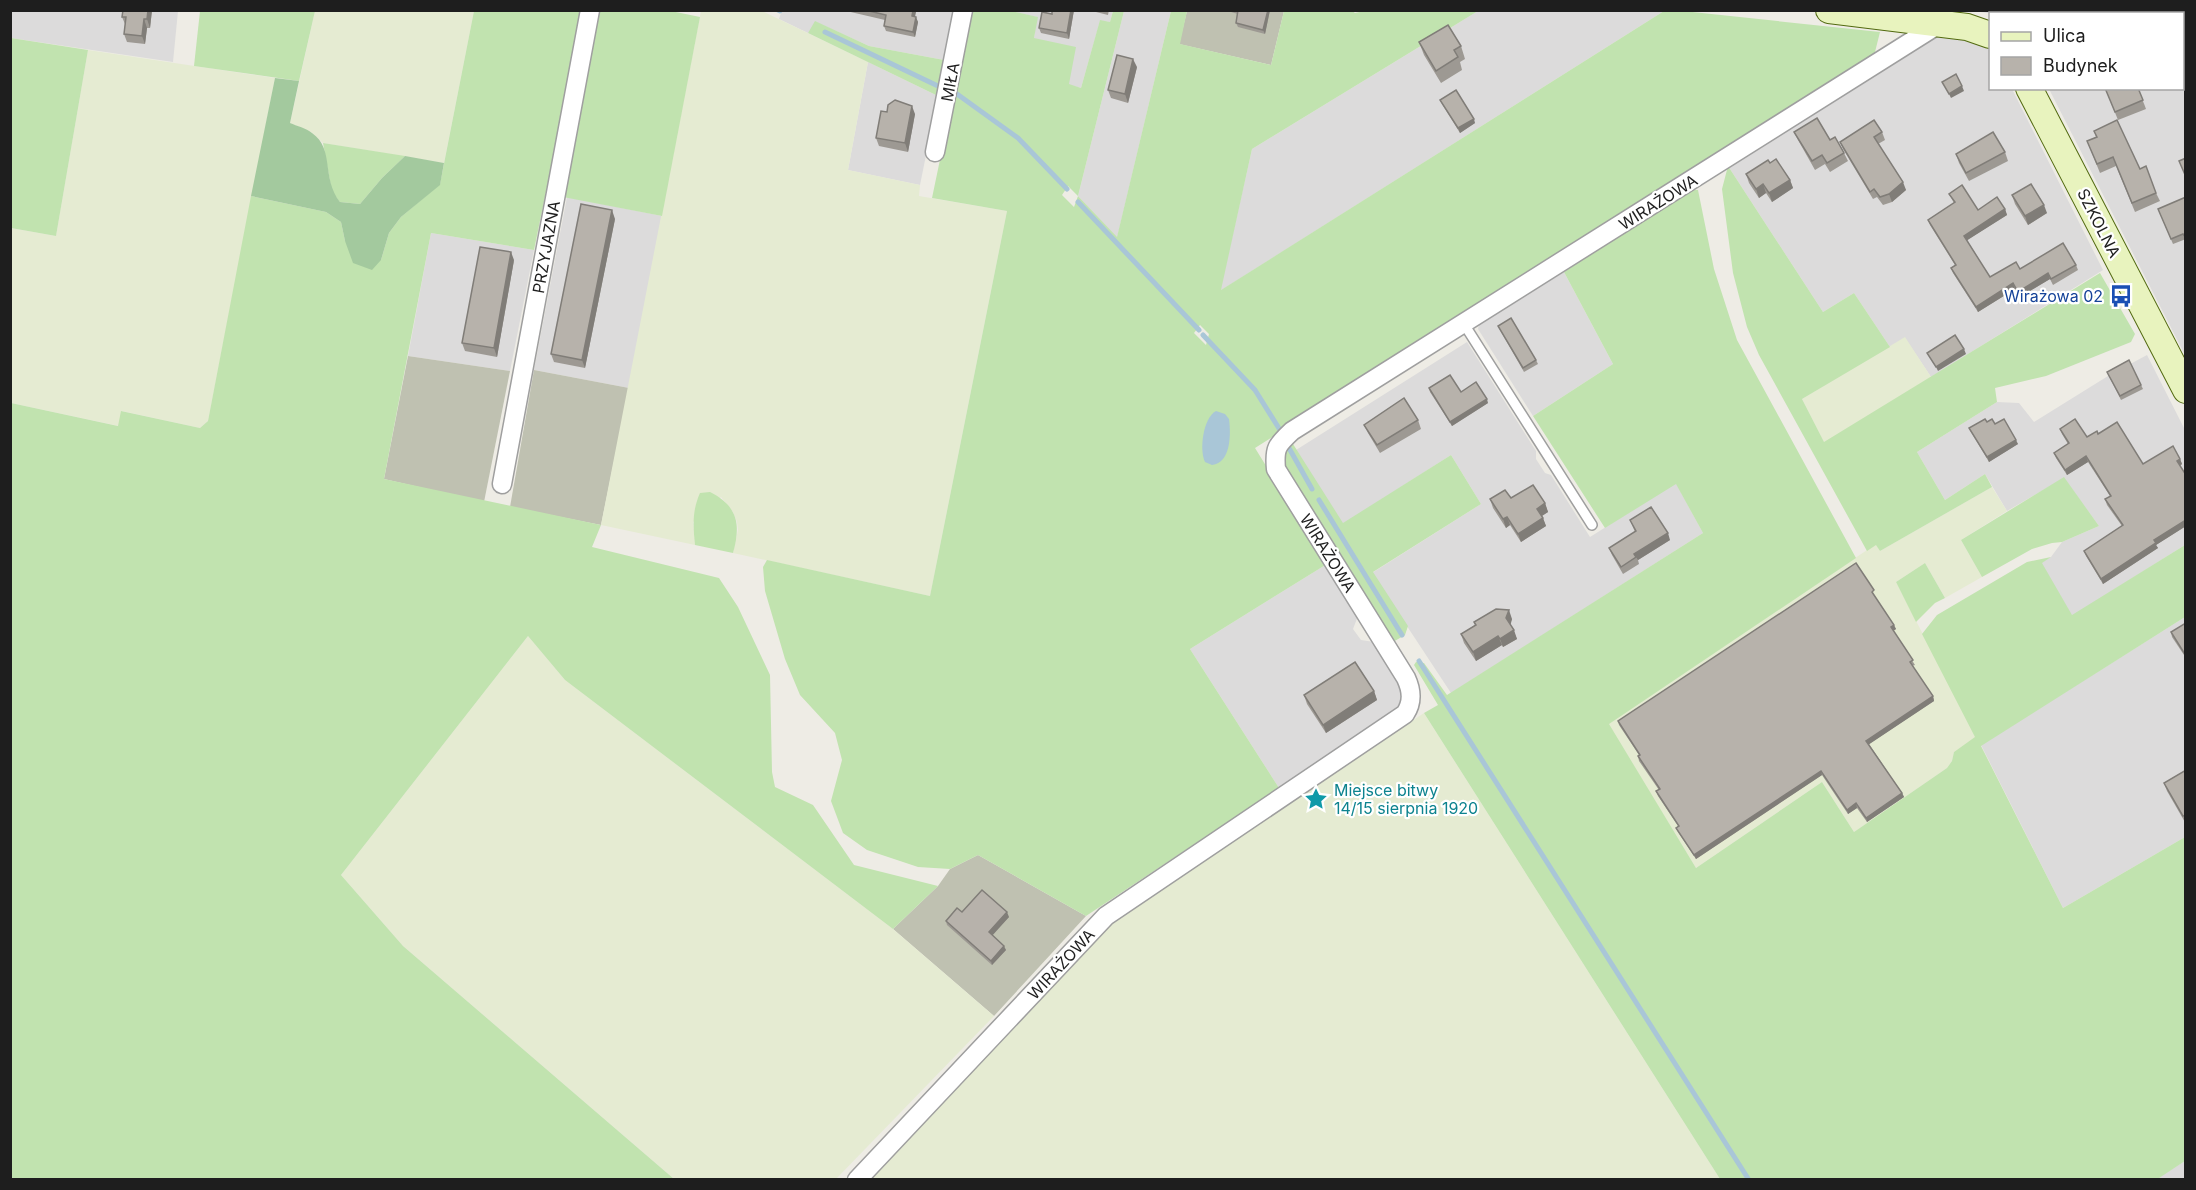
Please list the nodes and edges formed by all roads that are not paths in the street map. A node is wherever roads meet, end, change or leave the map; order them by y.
1 (590, 10) edge
2 (963, 10) edge
3 (1829, 10) edge
4 (1939, 24) junction
5 (1989, 35) edge
6 (2030, 90) edge
7 (935, 152) dead end
8 (1464, 324) junction
9 (2186, 390) edge
10 (502, 484) dead end
11 (1592, 525) dead end
12 (857, 1179) edge

1 - 10 street, PRZYJAZNA
2 - 7 street, MIŁA
3 - 4 street
4 - 5 street
4 - 8 street, WIRAŻOWA
6 - 9 street, SZKOLNA
8 - 11 lane
8 - 12 street, WIRAŻOWA

